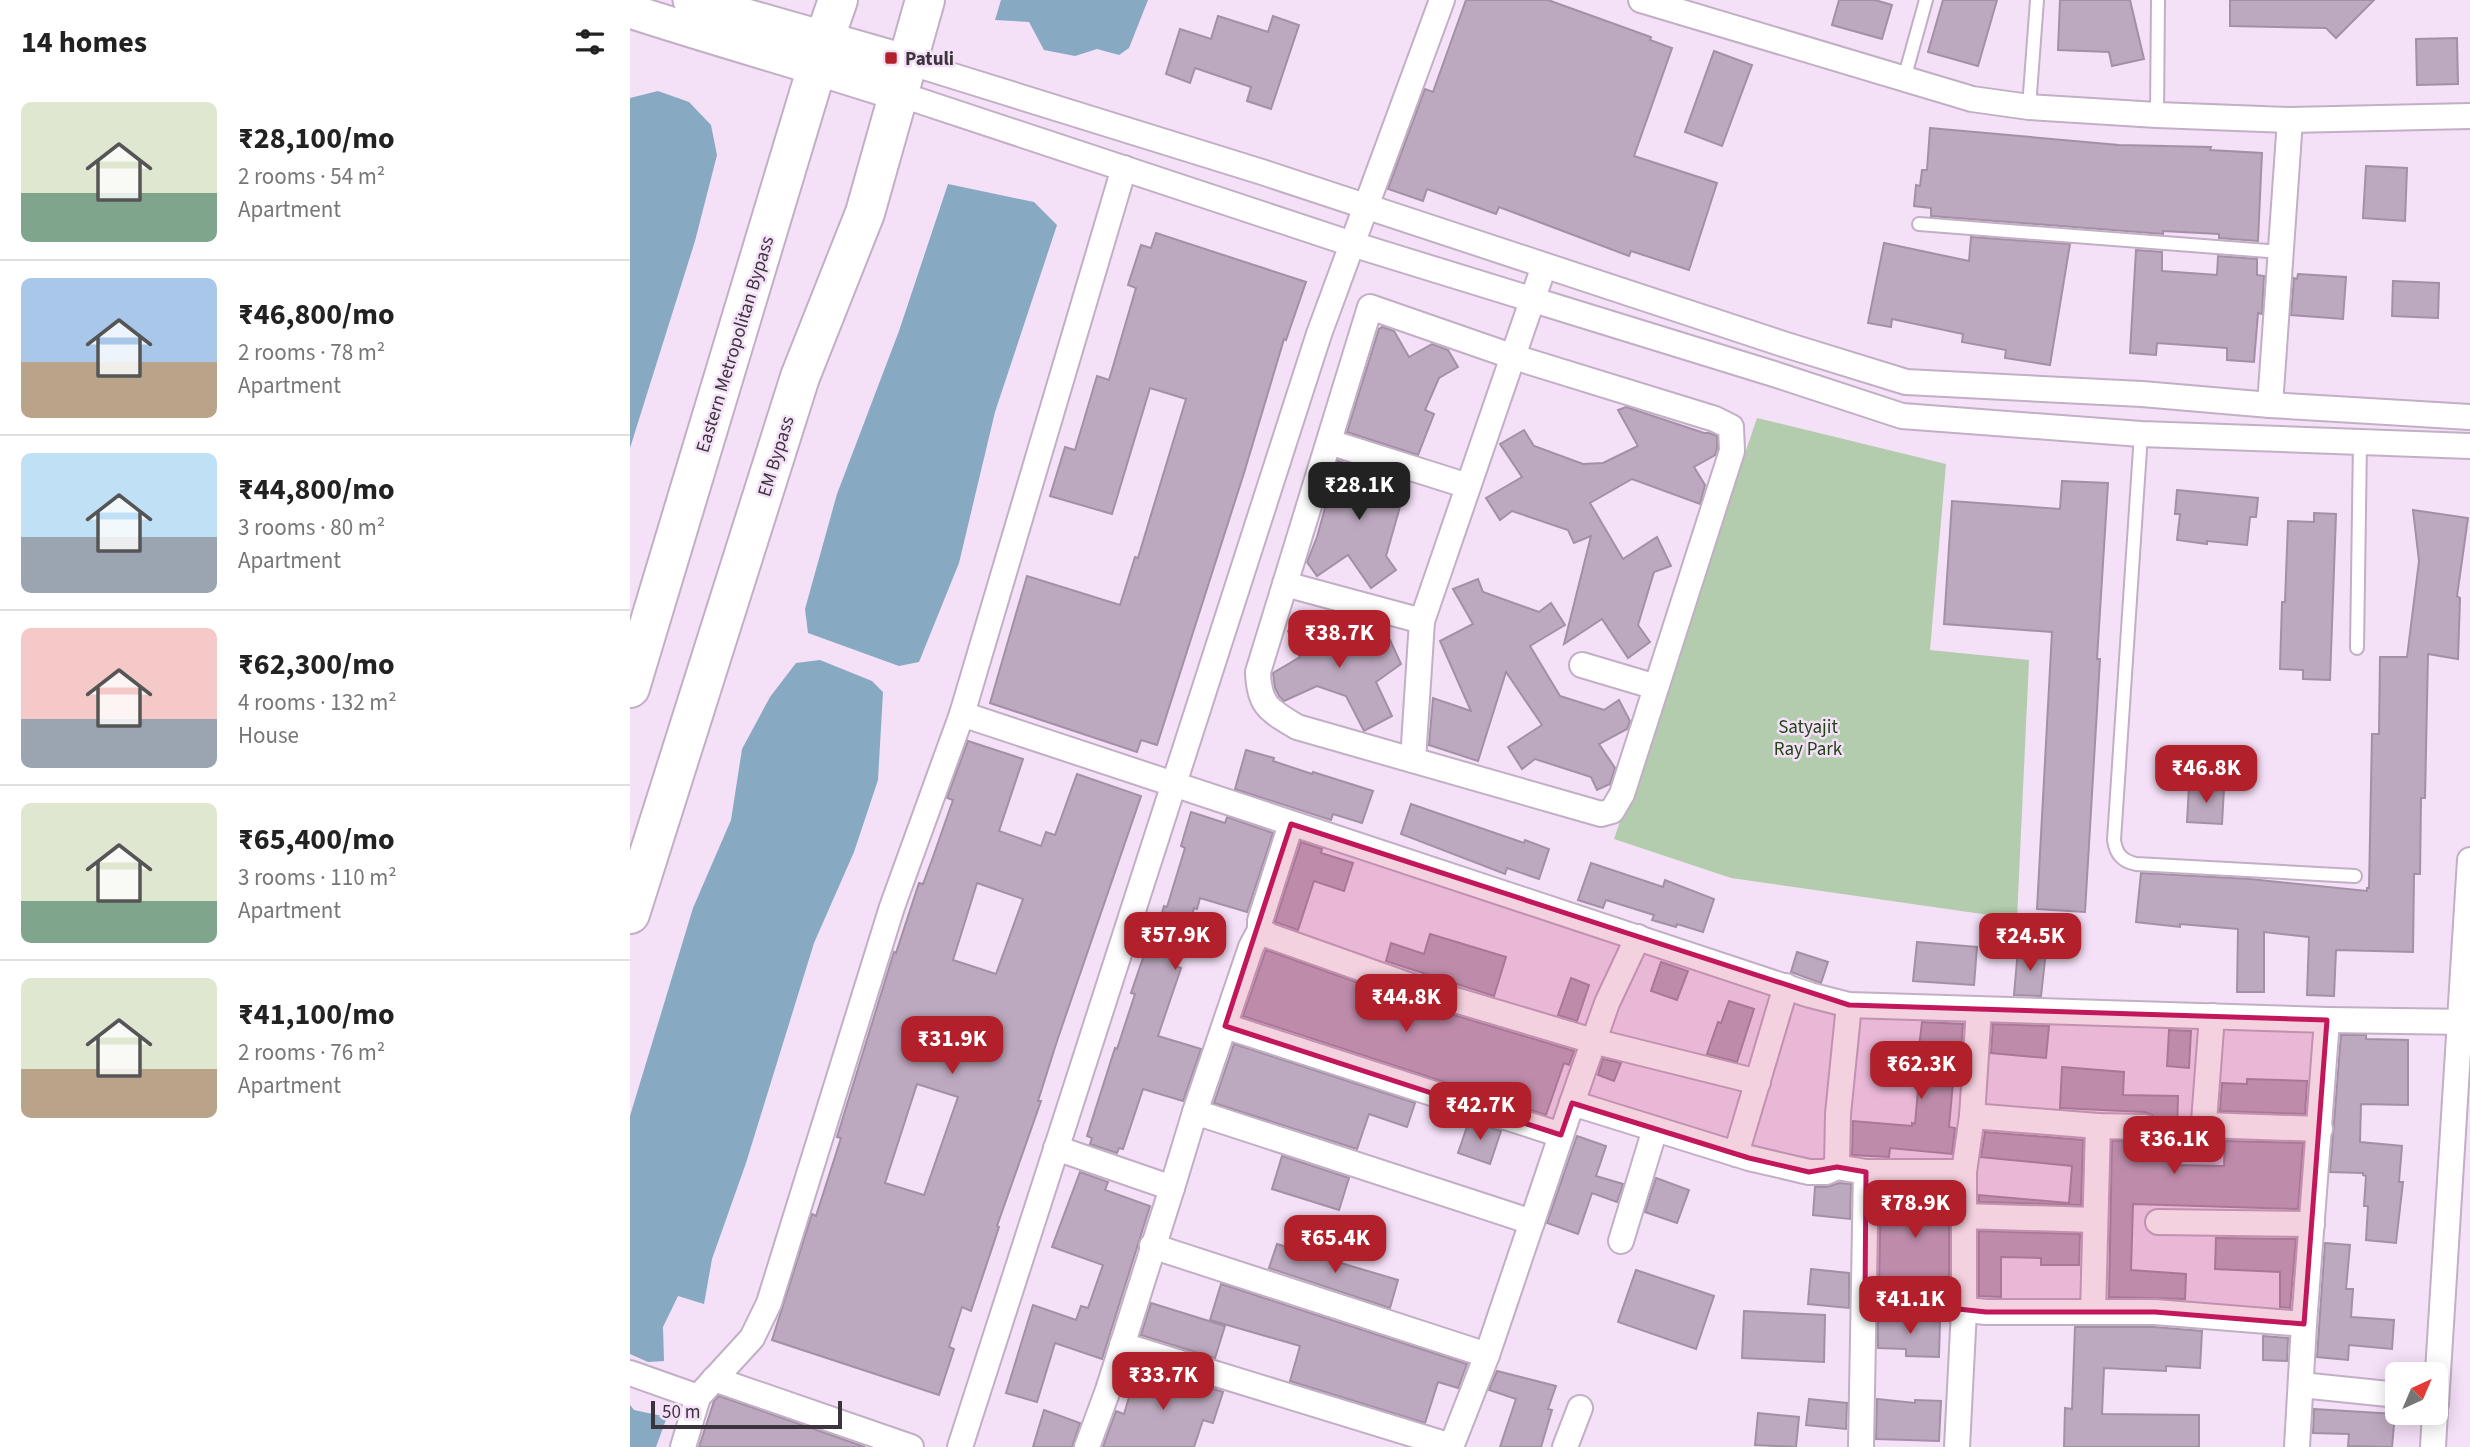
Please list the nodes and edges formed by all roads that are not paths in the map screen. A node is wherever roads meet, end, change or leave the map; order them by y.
1 (691, 0) edge
2 (838, 0) edge
3 (925, 0) edge
4 (1442, 0) edge
5 (1641, 0) edge
6 (1926, 0) edge
7 (2037, 0) edge
8 (2158, 0) edge
9 (630, 10) edge
10 (821, 54) junction
11 (904, 78) junction
12 (1903, 79) junction
13 (2029, 107) junction
14 (2157, 115) junction
15 (2470, 116) edge
16 (2290, 120) junction
17 (1167, 142) junction
18 (1124, 168) junction
19 (1154, 178) junction
20 (1366, 207) junction
21 (1919, 224) dead end
22 (1352, 244) junction
23 (2281, 252) junction
24 (1544, 266) junction
25 (1534, 299) junction
26 (1783, 344) junction
27 (1514, 357) junction
28 (1774, 373) junction
29 (2142, 394) junction
30 (2270, 405) junction
31 (2470, 417) edge
32 (2141, 434) junction
33 (1329, 442) junction
34 (2360, 442) junction
35 (2470, 446) edge
36 (1468, 486) junction
37 (1286, 584) junction
38 (1422, 621) junction
39 (2357, 648) dead end
40 (1582, 665) dead end
41 (1656, 687) junction
42 (630, 688) edge
43 (962, 714) junction
44 (1413, 761) junction
45 (1174, 784) junction
46 (1291, 824) junction
47 (2470, 860) edge
48 (2355, 876) dead end
49 (630, 914) edge
50 (1260, 930) junction
51 (1638, 937) junction
52 (1786, 986) junction
53 (1849, 1004) junction
54 (1979, 1009) junction
55 (2212, 1017) junction
56 (2327, 1020) junction
57 (2465, 1021) edge
58 (1225, 1026) junction
59 (1593, 1041) junction
60 (1758, 1082) junction
61 (1572, 1103) junction
62 (1195, 1112) junction
63 (1972, 1116) junction
64 (2098, 1126) junction
65 (2144, 1127) dead end
66 (1655, 1129) junction
67 (2320, 1129) junction
68 (1562, 1135) junction
69 (1056, 1148) junction
70 (1736, 1154) junction
71 (1837, 1167) junction
72 (1866, 1172) junction
73 (1964, 1172) junction
74 (1172, 1188) junction
75 (1963, 1216) junction
76 (2095, 1220) junction
77 (1532, 1222) junction
78 (2158, 1222) dead end
79 (2312, 1224) junction
80 (1621, 1241) dead end
81 (1152, 1246) junction
82 (1865, 1298) junction
83 (1964, 1310) junction
84 (2093, 1312) junction
85 (2304, 1324) junction
86 (1122, 1345) junction
87 (1487, 1355) junction
88 (2439, 1362) edge
89 (630, 1373) edge
90 (714, 1379) junction
91 (2301, 1385) junction
92 (2385, 1394) edge
93 (698, 1397) junction
94 (1580, 1408) dead end
95 (2434, 1425) edge
96 (683, 1447) edge
97 (911, 1447) edge
98 (960, 1447) edge
99 (1087, 1447) edge
100 (1451, 1447) edge
101 (1565, 1447) edge
102 (1861, 1447) edge
103 (1957, 1447) edge
104 (2297, 1447) edge
105 (2433, 1447) edge

1 - 10 main road
2 - 10 main road, Eastern Metropolitan Bypass
3 - 11 main road, EM Bypass
4 - 20 street
5 - 12 street
6 - 12 lane
7 - 13 lane
8 - 14 lane
9 - 10 main road
10 - 11 main road
10 - 42 main road, Eastern Metropolitan Bypass
11 - 17 street
11 - 18 street
11 - 49 main road, EM Bypass
12 - 13 street
13 - 14 street
14 - 16 street
15 - 16 street
16 - 23 street
17 - 19 street
17 - 20 street
18 - 19 street
18 - 43 street
19 - 22 street
20 - 22 street
20 - 24 street
21 - 23 lane
22 - 25 street
22 - 45 street
23 - 30 street
24 - 25 street
24 - 26 street
25 - 27 street
25 - 28 street
26 - 28 street
26 - 29 street
27 - 33 street
27 - 36 street
27 - 41 street
28 - 32 street
29 - 30 street
29 - 32 street
30 - 31 street
32 - 34 street
32 - 48 lane
33 - 36 street
33 - 37 street
34 - 35 street
34 - 39 lane
36 - 38 street
37 - 38 street
37 - 44 street
38 - 44 street
40 - 41 street
41 - 44 street
43 - 45 street
43 - 90 street
45 - 46 street
45 - 69 street
46 - 50 street
46 - 51 street
47 - 57 street
50 - 58 street
50 - 59 street
51 - 52 street
51 - 59 street
52 - 53 street
52 - 60 street
53 - 54 street
53 - 71 street
54 - 55 street
54 - 63 street
55 - 56 street
55 - 67 street
56 - 57 street
56 - 67 street
57 - 88 street
58 - 62 street
58 - 68 street
59 - 60 street
59 - 61 street
60 - 70 street
61 - 66 street
61 - 68 street
62 - 74 street
62 - 77 street
63 - 64 street
63 - 73 street
64 - 65 street
64 - 76 street
66 - 70 street
66 - 80 street
67 - 79 street
68 - 77 street
69 - 74 street
69 - 98 street
70 - 71 street
71 - 72 street
72 - 73 street
72 - 82 street
73 - 75 street
74 - 81 street
75 - 76 street
75 - 83 street
76 - 84 street
77 - 87 street
78 - 79 street
79 - 85 street
81 - 86 street
81 - 87 street
82 - 83 street
82 - 102 street
83 - 84 street
83 - 103 street
84 - 85 street
85 - 91 street
86 - 99 street
86 - 100 street
87 - 100 street
89 - 93 street
90 - 93 street
90 - 97 street
91 - 92 street
91 - 104 street
93 - 96 street
94 - 101 street
95 - 105 street

